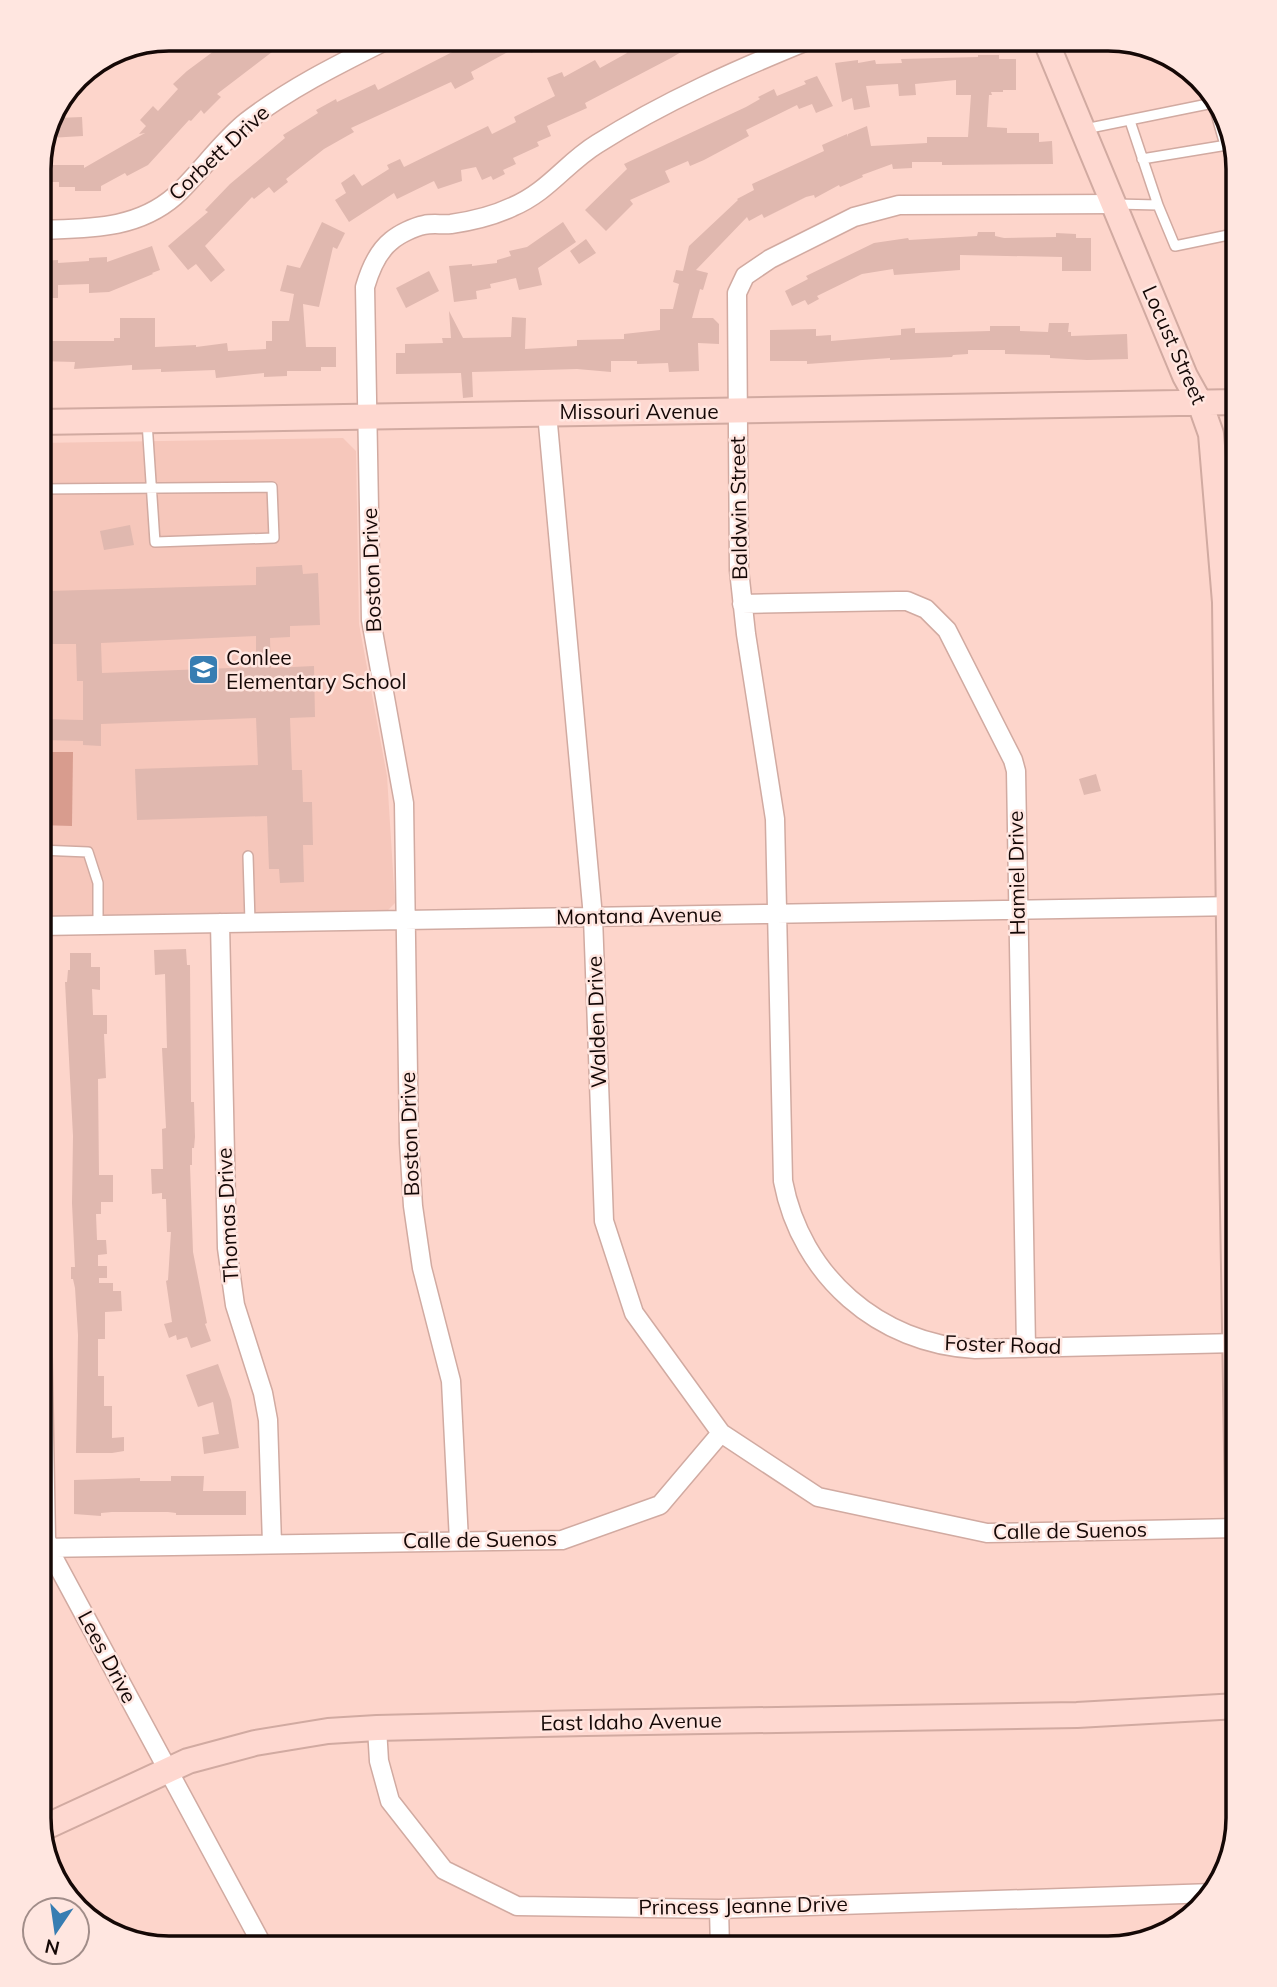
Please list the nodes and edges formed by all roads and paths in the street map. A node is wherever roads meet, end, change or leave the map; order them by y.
1 (364, 51) edge
2 (783, 51) edge
3 (1050, 51) edge
4 (1207, 104) edge
5 (1130, 121) junction
6 (1083, 129) junction
7 (1224, 145) edge
8 (1142, 159) junction
9 (1114, 204) junction
10 (1158, 205) junction
11 (51, 230) edge
12 (1226, 235) edge
13 (1226, 402) edge
14 (1200, 403) junction
15 (737, 411) junction
16 (547, 413) junction
17 (368, 416) junction
18 (147, 420) junction
19 (51, 422) edge
20 (151, 488) junction
21 (51, 489) edge
22 (1226, 554) edge
23 (742, 604) junction
24 (51, 850) edge
25 (248, 856) dead end
26 (1226, 906) edge
27 (1018, 909) junction
28 (777, 914) junction
29 (593, 916) junction
30 (407, 920) junction
31 (250, 922) junction
32 (220, 923) junction
33 (98, 925) junction
34 (51, 926) edge
35 (1226, 1343) edge
36 (1026, 1348) junction
37 (721, 1433) junction
38 (1226, 1528) edge
39 (459, 1541) junction
40 (272, 1544) junction
41 (51, 1548) edge
42 (51, 1560) edge
43 (1226, 1707) edge
44 (377, 1728) junction
45 (168, 1769) junction
46 (51, 1824) edge
47 (1199, 1893) edge
48 (719, 1909) junction
49 (258, 1936) edge
50 (720, 1936) edge

1 - 11 street, Corbett Drive
2 - 17 street, Boston Drive
3 - 6 street, Locust Street
4 - 5 lane
5 - 6 lane
5 - 8 lane
6 - 9 street, Locust Street
7 - 8 lane
8 - 10 lane
9 - 10 lane
9 - 14 street, Locust Street
9 - 15 street, Baldwin Street
10 - 12 lane
13 - 14 street, Missouri Avenue
14 - 15 street, Missouri Avenue
14 - 22 street, Locust Street
15 - 16 street, Missouri Avenue
15 - 23 street, Baldwin Street
16 - 17 street, Missouri Avenue
16 - 29 street, Walden Drive
17 - 18 street, Missouri Avenue
17 - 30 street, Boston Drive
18 - 19 street, Missouri Avenue
18 - 20 lane
20 - 20 lane
20 - 21 lane
23 - 27 street, Hamiel Drive
23 - 28 street, Baldwin Street
24 - 33 lane
25 - 31 lane
26 - 27 street, Montana Avenue
27 - 28 street, Montana Avenue
27 - 36 street, Hamiel Drive
28 - 29 street, Montana Avenue
28 - 36 street, Foster Road
29 - 30 street, Montana Avenue
29 - 37 street, Walden Drive
30 - 31 street, Montana Avenue
30 - 39 street, Boston Drive
31 - 32 street, Montana Avenue
32 - 33 street, Montana Avenue
32 - 40 street, Thomas Drive
33 - 34 street, Montana Avenue
35 - 36 street, Foster Road
37 - 38 street, Calle de Suenos
37 - 39 street, Calle de Suenos
39 - 40 street, Calle de Suenos
40 - 41 street, Calle de Suenos
42 - 45 street, Lees Drive
43 - 44 street, East Idaho Avenue
44 - 45 street, East Idaho Avenue
44 - 48 street, Princess Jeanne Drive
45 - 46 street, East Idaho Avenue
45 - 49 street, Lees Drive
47 - 48 street, Princess Jeanne Drive
48 - 50 street

